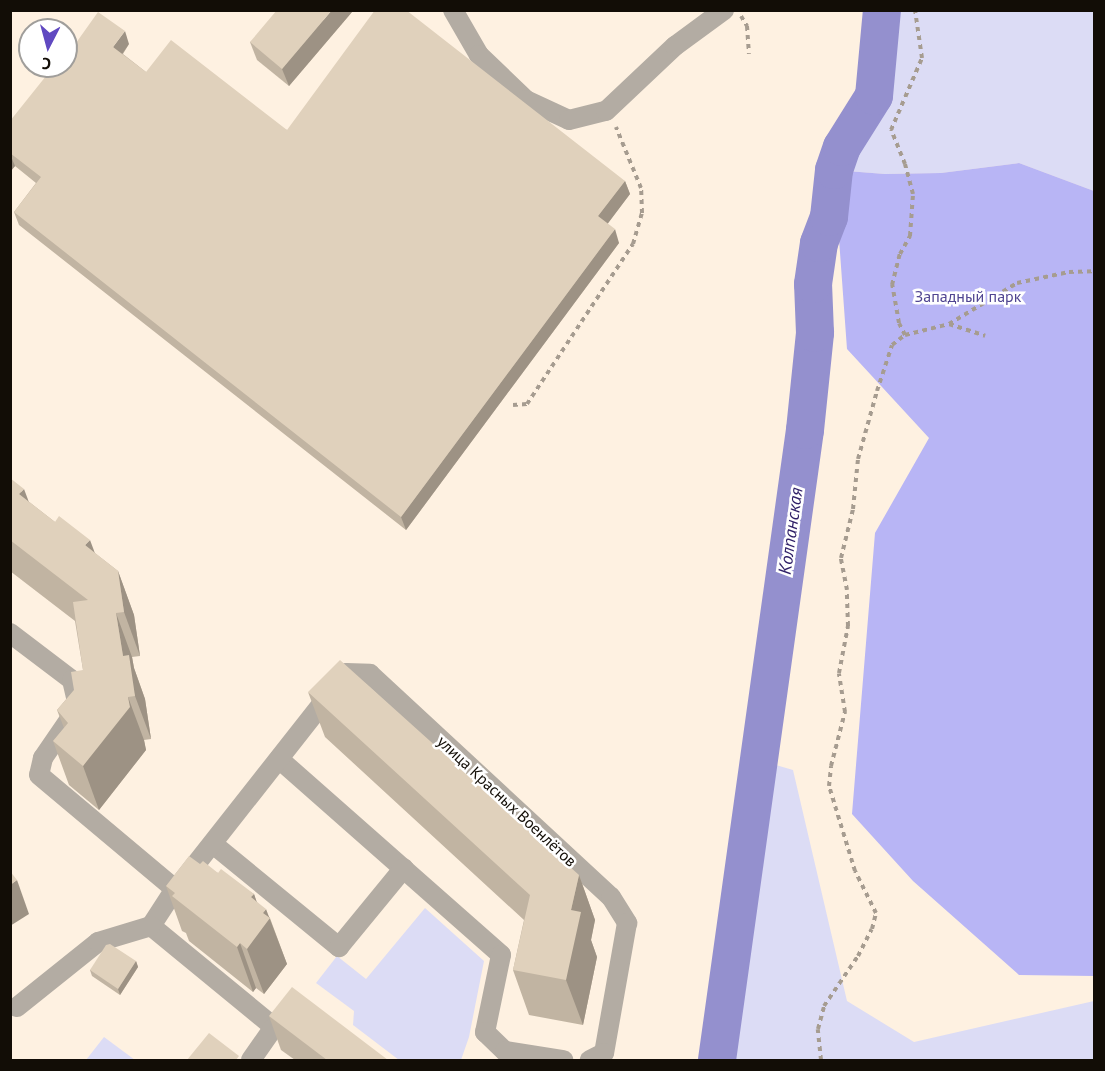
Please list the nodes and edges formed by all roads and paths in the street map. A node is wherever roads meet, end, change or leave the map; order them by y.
1 (453, 10) edge
2 (724, 10) edge
3 (738, 10) edge
4 (915, 10) edge
5 (749, 54) dead end
6 (606, 111) junction
7 (1095, 271) edge
8 (949, 324) junction
9 (905, 335) junction
10 (985, 336) dead end
11 (513, 405) dead end
12 (10, 633) edge
13 (279, 759) junction
14 (213, 844) junction
15 (404, 868) junction
16 (175, 889) junction
17 (151, 926) junction
18 (13, 1008) edge
19 (251, 1060) edge
20 (563, 1060) edge
21 (590, 1060) edge
22 (821, 1060) edge

1 - 6 lane
2 - 6 lane
3 - 5 path
4 - 9 path
6 - 11 path
7 - 8 path
8 - 9 path
8 - 10 path
9 - 22 path
12 - 16 lane
13 - 14 lane, улица Красных Военлётов
13 - 15 lane
13 - 21 lane, улица Красных Военлётов
14 - 15 lane
14 - 16 lane, улица Красных Военлётов
15 - 20 lane
16 - 17 lane, улица Красных Военлётов
17 - 18 lane
17 - 19 lane

